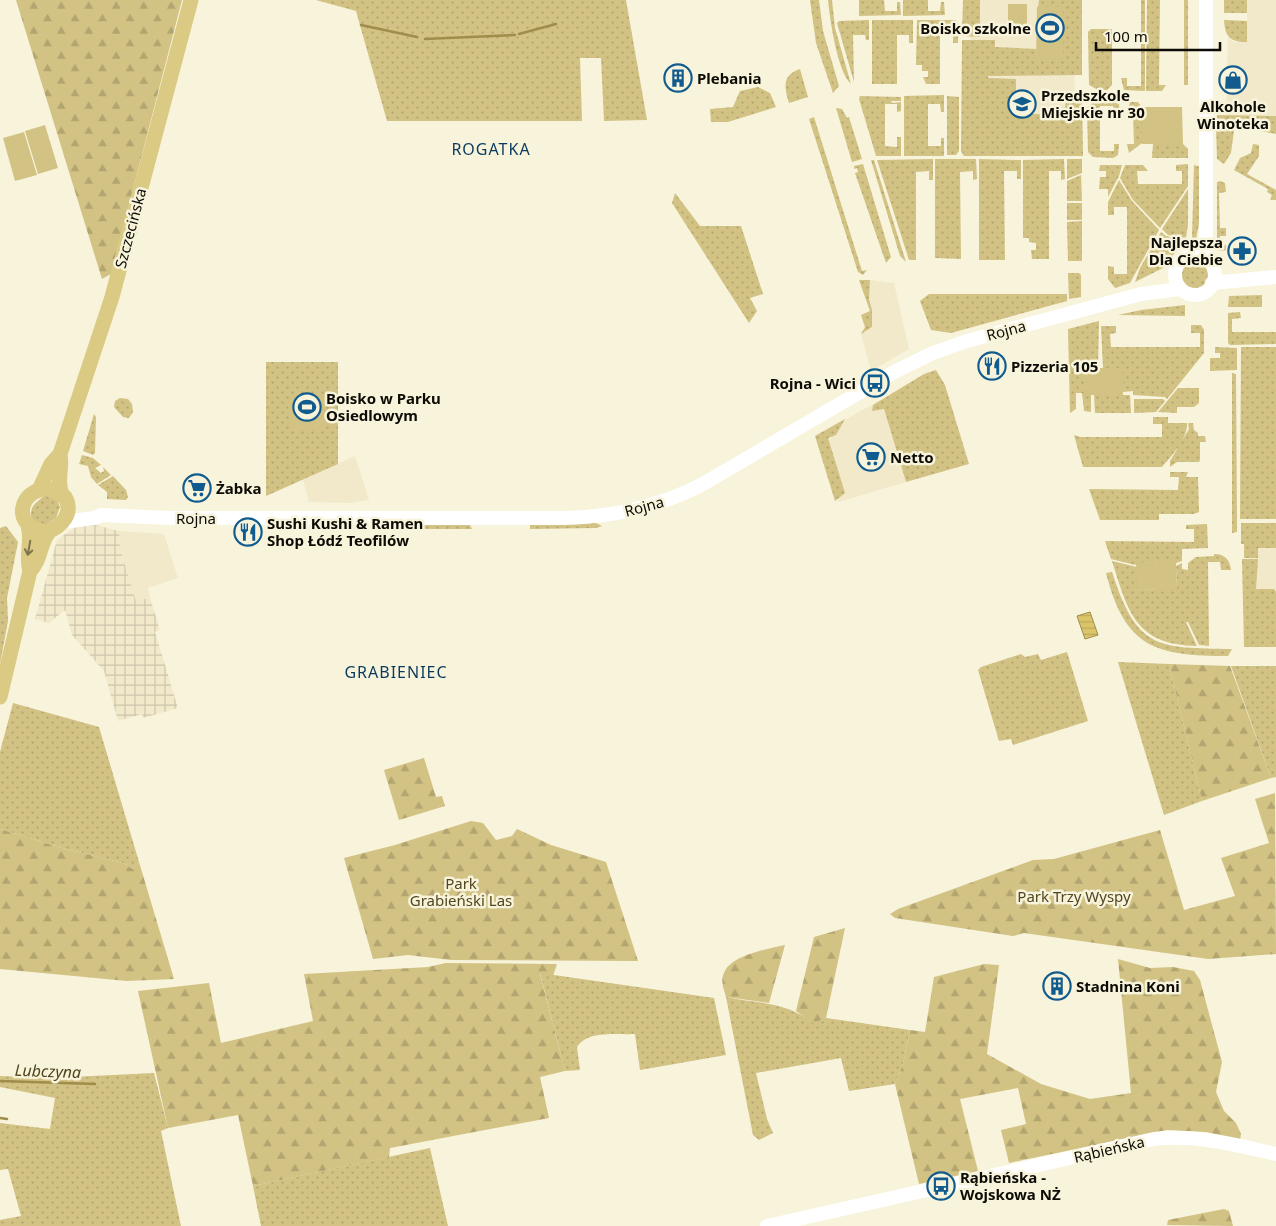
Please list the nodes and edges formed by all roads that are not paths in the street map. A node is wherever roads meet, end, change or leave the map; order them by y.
1 (191, 0) edge
2 (1206, 0) edge
3 (1206, 213) junction
4 (1191, 256) junction
5 (1209, 264) junction
6 (1175, 274) junction
7 (1260, 277) junction
8 (1276, 277) edge
9 (1212, 283) junction
10 (1180, 288) junction
11 (1141, 294) junction
12 (60, 454) junction
13 (39, 490) junction
14 (65, 500) junction
15 (101, 515) junction
16 (63, 522) junction
17 (28, 526) junction
18 (50, 531) junction
19 (30, 571) junction
20 (0, 697) edge
21 (1276, 1154) edge
22 (767, 1226) edge

1 - 12 main road, Szczecińska
2 - 3 street
3 - 4 street
3 - 5 street
4 - 5 street
4 - 6 street
5 - 7 street
5 - 9 street
6 - 10 street
6 - 11 street, Rojna
7 - 8 street
7 - 9 street
9 - 10 street
10 - 11 street, Rojna
11 - 15 street, Rojna
12 - 13 main road, Szczecińska
12 - 14 main road, Szczecińska
13 - 14 main road
13 - 17 main road
14 - 15 street, Rojna
14 - 16 main road
15 - 16 street, Rojna
16 - 18 main road
17 - 18 main road
17 -> 19 main road
18 - 19 main road
19 - 20 main road
21 - 22 street, Rąbieńska

